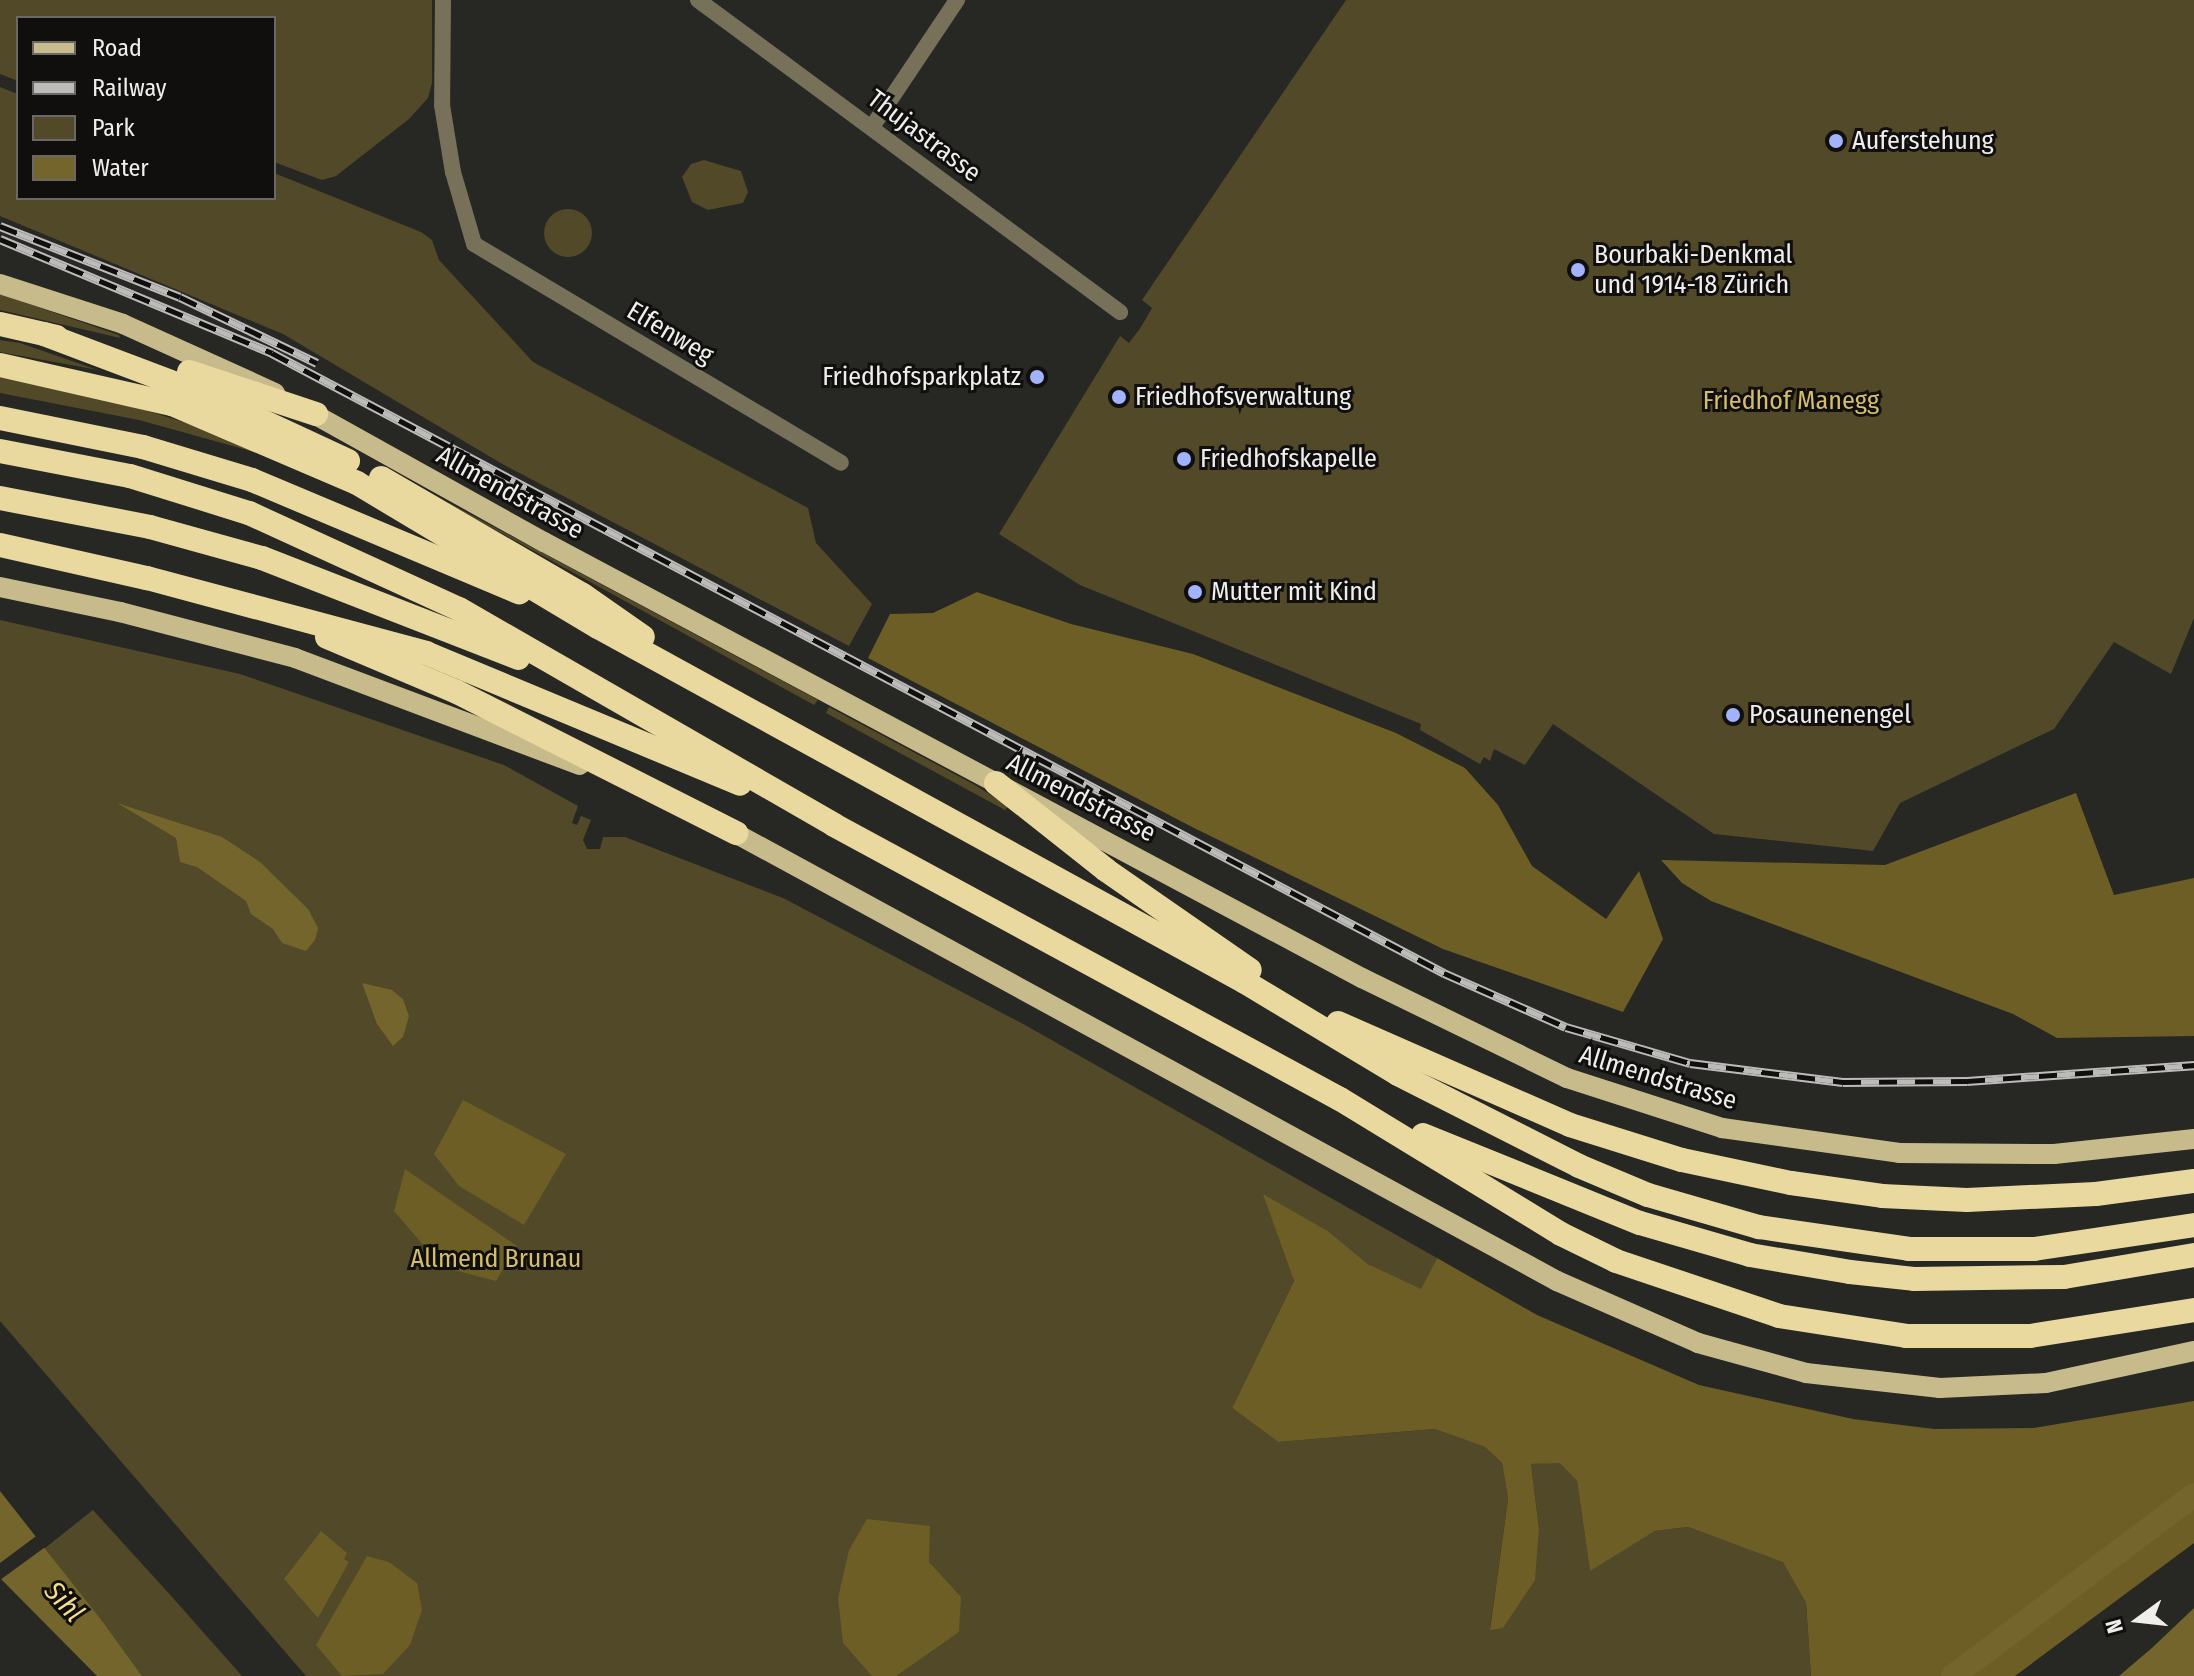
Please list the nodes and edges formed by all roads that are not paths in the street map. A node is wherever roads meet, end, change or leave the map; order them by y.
1 (443, 0) edge
2 (698, 0) edge
3 (957, 0) edge
4 (872, 127) junction
5 (0, 284) edge
6 (1120, 312) dead end
7 (0, 324) edge
8 (44, 334) junction
9 (0, 365) edge
10 (316, 414) junction
11 (0, 418) edge
12 (0, 451) edge
13 (841, 463) dead end
14 (0, 498) edge
15 (0, 545) edge
16 (0, 587) edge
17 (259, 608) junction
18 (598, 627) junction
19 (616, 699) junction
20 (754, 713) junction
21 (996, 783) junction
22 (834, 825) junction
23 (736, 833) junction
24 (1245, 982) junction
25 (1301, 1006) junction
26 (1340, 1099) junction
27 (2194, 1139) edge
28 (2194, 1181) edge
29 (2194, 1225) edge
30 (2194, 1255) edge
31 (2194, 1310) edge
32 (2194, 1351) edge

1 - 13 street, Elfenweg
2 - 4 street, Thujastrasse
3 - 4 street
4 - 6 street, Thujastrasse
5 - 10 main road, Allmendstrasse
7 - 8 highway
8 - 10 highway
8 - 20 highway
9 - 18 highway
10 - 21 main road, Allmendstrasse
11 - 18 highway
12 - 19 highway
14 - 19 highway
15 - 17 highway
16 - 23 main road
17 - 22 highway
17 - 23 highway
18 - 20 highway
19 - 22 highway
20 - 24 highway
21 - 25 highway
21 - 27 main road, Allmendstrasse
22 - 26 highway
23 - 32 main road
24 - 25 highway
24 - 29 highway
25 - 28 highway
26 - 30 highway
26 - 31 highway

